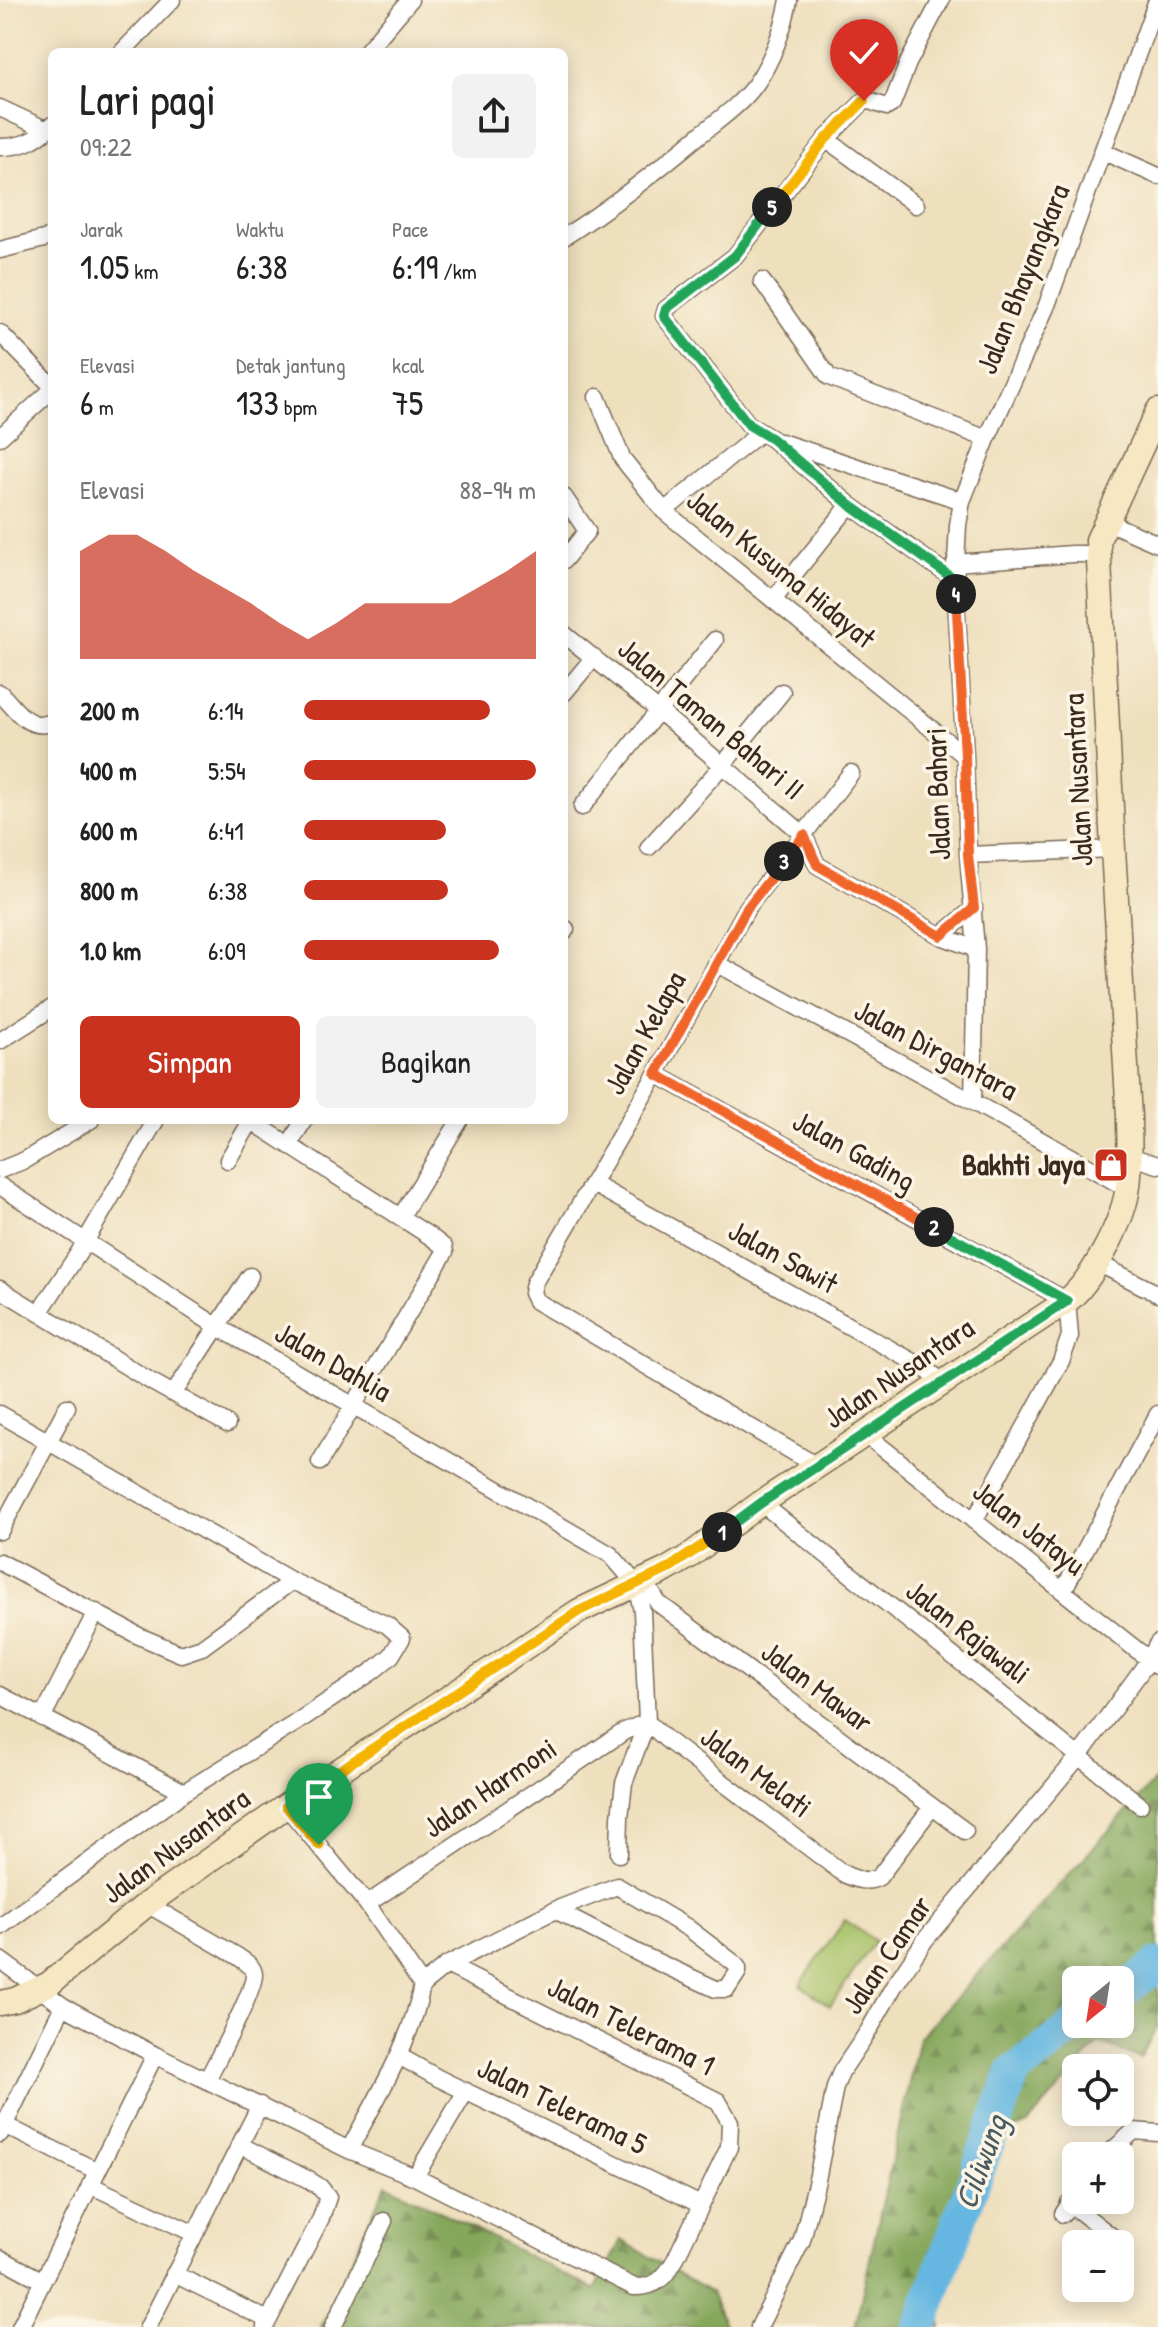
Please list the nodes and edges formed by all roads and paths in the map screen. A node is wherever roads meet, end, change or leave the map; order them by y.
1 (172, 0) edge
2 (410, 0) edge
3 (789, 0) edge
4 (941, 0) edge
5 (1157, 0) edge
6 (126, 48) edge
7 (369, 48) edge
8 (0, 108) edge
9 (48, 127) edge
10 (48, 128) edge
11 (826, 139) junction
12 (0, 147) edge
13 (1104, 152) junction
14 (1158, 176) edge
15 (916, 205) dead end
16 (568, 234) edge
17 (48, 238) edge
18 (0, 250) edge
19 (762, 281) dead end
20 (0, 333) edge
21 (48, 384) edge
22 (48, 392) edge
23 (597, 397) dead end
24 (1158, 411) edge
25 (766, 436) junction
26 (0, 437) edge
27 (987, 439) junction
28 (962, 501) junction
29 (568, 503) edge
30 (850, 505) junction
31 (664, 511) junction
32 (1105, 521) junction
33 (1158, 544) edge
34 (1098, 554) junction
35 (568, 555) edge
36 (955, 572) junction
37 (773, 600) junction
38 (568, 637) edge
39 (715, 640) dead end
40 (594, 657) junction
41 (568, 688) edge
42 (782, 692) dead end
43 (0, 693) edge
44 (659, 711) junction
45 (48, 724) edge
46 (965, 756) junction
47 (722, 766) junction
48 (851, 773) dead end
49 (582, 807) dead end
50 (804, 835) junction
51 (649, 847) dead end
52 (1113, 849) junction
53 (968, 855) junction
54 (974, 908) junction
55 (941, 936) junction
56 (976, 949) junction
57 (716, 963) junction
58 (48, 1011) edge
59 (0, 1041) edge
60 (656, 1074) junction
61 (973, 1102) junction
62 (84, 1124) edge
63 (154, 1124) edge
64 (248, 1124) edge
65 (256, 1124) edge
66 (302, 1124) edge
67 (458, 1124) edge
68 (289, 1145) junction
69 (1129, 1156) junction
70 (228, 1160) dead end
71 (1158, 1165) edge
72 (0, 1170) edge
73 (593, 1184) junction
74 (0, 1186) edge
75 (1128, 1189) junction
76 (400, 1218) junction
77 (85, 1242) junction
78 (1096, 1262) junction
79 (250, 1276) dead end
80 (0, 1289) edge
81 (1158, 1294) edge
82 (1067, 1301) junction
83 (39, 1313) junction
84 (218, 1327) junction
85 (943, 1382) junction
86 (174, 1393) junction
87 (67, 1407) dead end
88 (354, 1407) junction
89 (0, 1414) edge
90 (1158, 1414) edge
91 (227, 1424) dead end
92 (865, 1434) junction
93 (48, 1440) junction
94 (320, 1462) dead end
95 (817, 1466) junction
96 (761, 1503) junction
97 (974, 1521) junction
98 (0, 1531) edge
99 (0, 1562) edge
100 (292, 1581) junction
101 (640, 1582) junction
102 (1063, 1591) junction
103 (96, 1612) junction
104 (1158, 1643) edge
105 (1154, 1663) edge
106 (0, 1695) edge
107 (42, 1718) junction
108 (647, 1722) junction
109 (1079, 1756) junction
110 (184, 1792) junction
111 (1140, 1805) dead end
112 (286, 1806) junction
113 (932, 1807) junction
114 (965, 1831) dead end
115 (619, 1854) dead end
116 (147, 1904) junction
117 (367, 1904) junction
118 (555, 1910) junction
119 (0, 1927) edge
120 (0, 1960) edge
121 (447, 1965) junction
122 (422, 1985) junction
123 (39, 1989) junction
124 (0, 2003) edge
125 (63, 2006) junction
126 (155, 2055) junction
127 (399, 2056) junction
128 (207, 2080) junction
129 (466, 2091) junction
130 (260, 2105) junction
131 (2, 2129) edge
132 (1158, 2133) edge
133 (1122, 2142) edge
134 (240, 2145) junction
135 (349, 2150) junction
136 (415, 2177) junction
137 (94, 2178) junction
138 (701, 2205) junction
139 (1083, 2214) edge
140 (384, 2221) dead end
141 (1104, 2230) edge
142 (195, 2234) junction
143 (0, 2258) edge
144 (174, 2274) junction
145 (43, 2281) junction
146 (267, 2324) edge
147 (20, 2327) edge
148 (148, 2327) edge
149 (333, 2327) edge
150 (759, 2327) edge

1 - 6 street
2 - 7 street
3 - 16 street
4 - 11 street
5 - 13 street, Jalan Bhayangkara
8 - 9 street
10 - 12 street
11 - 15 street
11 - 25 street
13 - 14 street
13 - 27 street, Jalan Bhayangkara
17 - 18 street
19 - 27 street
20 - 21 street
22 - 26 street
23 - 31 street, Jalan Kusuma Hidayat
24 - 32 main road, Jalan Nusantara
25 - 28 street
25 - 30 street
25 - 31 street
27 - 28 street, Jalan Bhayangkara
28 - 36 street, Jalan Bhayangkara
29 - 35 street
30 - 36 street
30 - 37 street
31 - 37 street, Jalan Kusuma Hidayat
32 - 33 street
32 - 34 main road, Jalan Nusantara
34 - 36 street
34 - 52 main road, Jalan Nusantara
36 - 46 street, Jalan Bahari
37 - 46 street, Jalan Kusuma Hidayat
38 - 40 street, Jalan Taman Bahari II
39 - 44 street
40 - 41 street
40 - 44 street, Jalan Taman Bahari II
42 - 47 street
43 - 45 street
44 - 47 street, Jalan Taman Bahari II
44 - 49 street
46 - 53 street, Jalan Bahari
47 - 50 street, Jalan Taman Bahari II
47 - 51 street
48 - 50 street, Jalan Kelapa
50 - 55 street, Jalan Taman Bahari II
50 - 57 street, Jalan Kelapa
52 - 53 street
52 - 69 main road, Jalan Nusantara
53 - 54 street, Jalan Bahari
54 - 55 street
54 - 56 street, Jalan Bahari
55 - 56 street, Jalan Taman Bahari II
56 - 61 street, Jalan Bahari
57 - 60 street, Jalan Kelapa
57 - 61 street, Jalan Dirgantara
58 - 59 street
60 - 73 street, Jalan Kelapa
60 - 82 street, Jalan Gading
61 - 75 street, Jalan Dirgantara
62 - 72 street
63 - 77 street
64 - 70 street
65 - 68 street
66 - 68 street
67 - 76 street
68 - 76 street
69 - 71 street
69 - 75 main road, Jalan Nusantara
73 - 85 street, Jalan Sawit
73 - 95 street, Jalan Kelapa
74 - 77 street, Jalan Dahlia
75 - 78 main road, Jalan Nusantara
76 - 88 street
77 - 83 street
77 - 84 street, Jalan Dahlia
78 - 81 street
78 - 82 main road, Jalan Nusantara
79 - 84 street
80 - 83 street
82 - 85 main road, Jalan Nusantara
82 - 97 street
83 - 86 street
84 - 86 street
84 - 88 street, Jalan Dahlia
85 - 92 main road, Jalan Nusantara
86 - 91 street
87 - 93 street
88 - 94 street
88 - 101 street, Jalan Dahlia
89 - 93 street
90 - 102 street
92 - 95 main road, Jalan Nusantara
92 - 97 street, Jalan Jatayu
93 - 98 street
93 - 100 street
95 - 96 main road, Jalan Nusantara
96 - 101 main road, Jalan Nusantara
96 - 109 street, Jalan Rajawali
97 - 102 street, Jalan Jatayu
99 - 103 street
100 - 103 street
100 - 110 street
101 - 108 street
101 - 112 main road, Jalan Nusantara
101 - 113 street, Jalan Mawar
102 - 105 street, Jalan Jatayu
103 - 107 street
104 - 105 street, Jalan Camar
105 - 109 street, Jalan Camar
106 - 107 street
107 - 110 street
108 - 113 street, Jalan Melati
108 - 115 street
108 - 117 street, Jalan Harmoni
109 - 111 street, Jalan Rajawali
109 - 150 street, Jalan Camar
110 - 119 street
112 - 116 main road, Jalan Nusantara
112 - 117 street
113 - 114 street, Jalan Mawar
116 - 123 main road, Jalan Nusantara
116 - 128 street
117 - 122 street
118 - 118 street
118 - 121 street
120 - 123 street
121 - 122 street
121 - 138 street, Jalan Telerama 1
122 - 127 street
123 - 124 main road, Jalan Nusantara
123 - 125 street
125 - 126 street
125 - 131 street
126 - 128 street
126 - 137 street
127 - 129 street, Jalan Telerama 5
127 - 135 street
128 - 130 street
129 - 136 street
129 - 138 street, Jalan Telerama 5
130 - 134 street
130 - 135 street
131 - 137 street
132 - 133 street
134 - 142 street
134 - 146 street
135 - 136 street
136 - 138 street, Jalan Telerama 1
137 - 142 street
137 - 145 street
139 - 141 street
140 - 149 street
142 - 144 street
143 - 145 street
144 - 146 street
144 - 148 street
145 - 147 street

